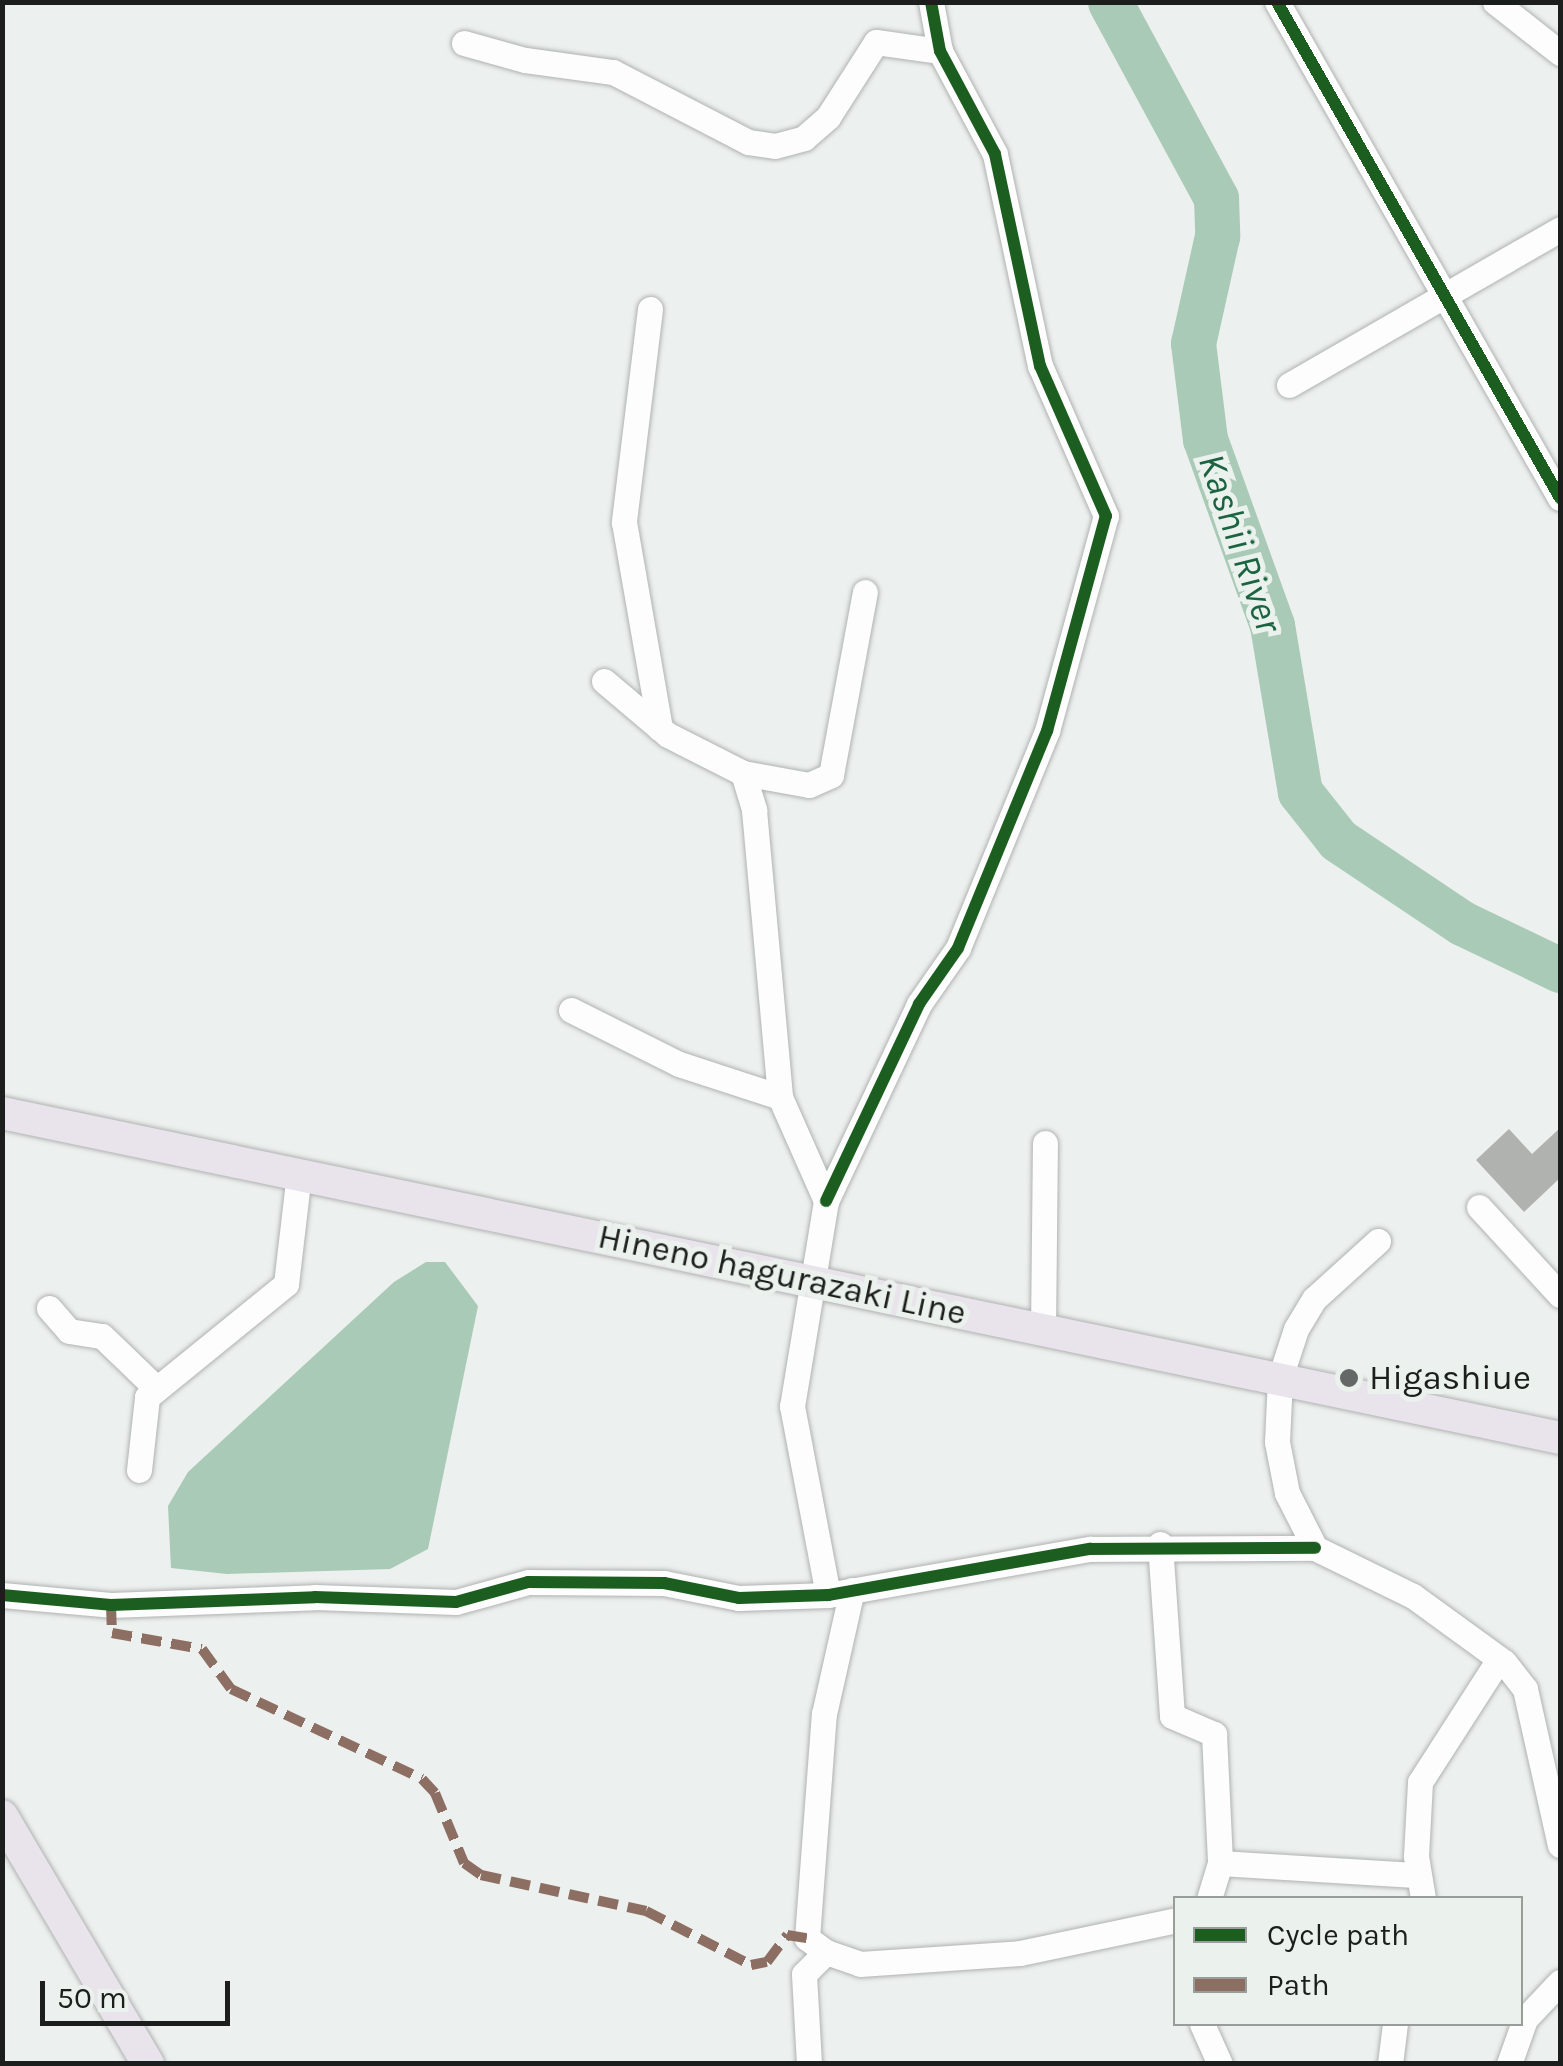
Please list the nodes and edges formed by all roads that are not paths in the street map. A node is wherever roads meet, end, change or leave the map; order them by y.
1 (931, 2) edge
2 (1277, 2) edge
3 (1495, 2) edge
4 (464, 44) dead end
5 (940, 52) junction
6 (1560, 53) edge
7 (1560, 229) edge
8 (1444, 295) junction
9 (650, 309) dead end
10 (1289, 385) dead end
11 (1560, 498) edge
12 (865, 592) dead end
13 (604, 681) dead end
14 (660, 728) junction
15 (742, 773) junction
16 (571, 1010) dead end
17 (780, 1097) junction
18 (2, 1112) edge
19 (1045, 1143) dead end
20 (299, 1172) junction
21 (826, 1201) junction
22 (1479, 1206) dead end
23 (1378, 1240) dead end
24 (812, 1282) junction
25 (1560, 1295) edge
26 (49, 1308) dead end
27 (1043, 1330) junction
28 (1280, 1378) junction
29 (157, 1389) junction
30 (1560, 1438) edge
31 (139, 1470) dead end
32 (1160, 1544) junction
33 (1315, 1548) junction
34 (840, 1592) junction
35 (2, 1594) edge
36 (1499, 1659) junction
37 (2, 1816) edge
38 (1560, 1845) edge
39 (1220, 1863) junction
40 (1421, 1887) edge
41 (1211, 1896) edge
42 (1173, 1921) edge
43 (826, 1952) junction
44 (1560, 1982) edge
45 (1530, 1994) edge
46 (1523, 2018) edge
47 (1203, 2026) edge
48 (1395, 2026) edge
49 (1521, 2026) edge
50 (148, 2064) edge
51 (809, 2064) edge
52 (1220, 2064) edge
53 (1390, 2064) edge
54 (1510, 2064) edge

1 - 5 street
2 - 8 street
3 - 6 street
4 - 5 street
5 - 21 street
7 - 8 street
8 - 10 street
8 - 11 street
9 - 14 street
12 - 15 street
13 - 14 street
14 - 15 street
15 - 17 street
16 - 17 street
17 - 21 street
18 - 20 main road, Hineno hagurazaki Line
19 - 27 street
20 - 24 main road, Hineno hagurazaki Line
20 - 29 street
21 - 24 street
22 - 25 street
23 - 28 street
24 - 27 main road, Hineno hagurazaki Line
24 - 34 street
26 - 29 street
27 - 28 main road, Hineno hagurazaki Line
28 - 30 main road, Hineno hagurazaki Line
28 - 33 street
29 - 31 street
32 - 33 street
32 - 34 street
32 - 39 street
33 - 36 street
34 - 35 street
34 - 43 street
36 - 38 street
36 - 40 street
37 - 50 main road
39 - 40 street
39 - 41 street
42 - 43 street
43 - 51 street
44 - 45 street
45 - 46 street
47 - 52 street
48 - 53 street
49 - 54 street

